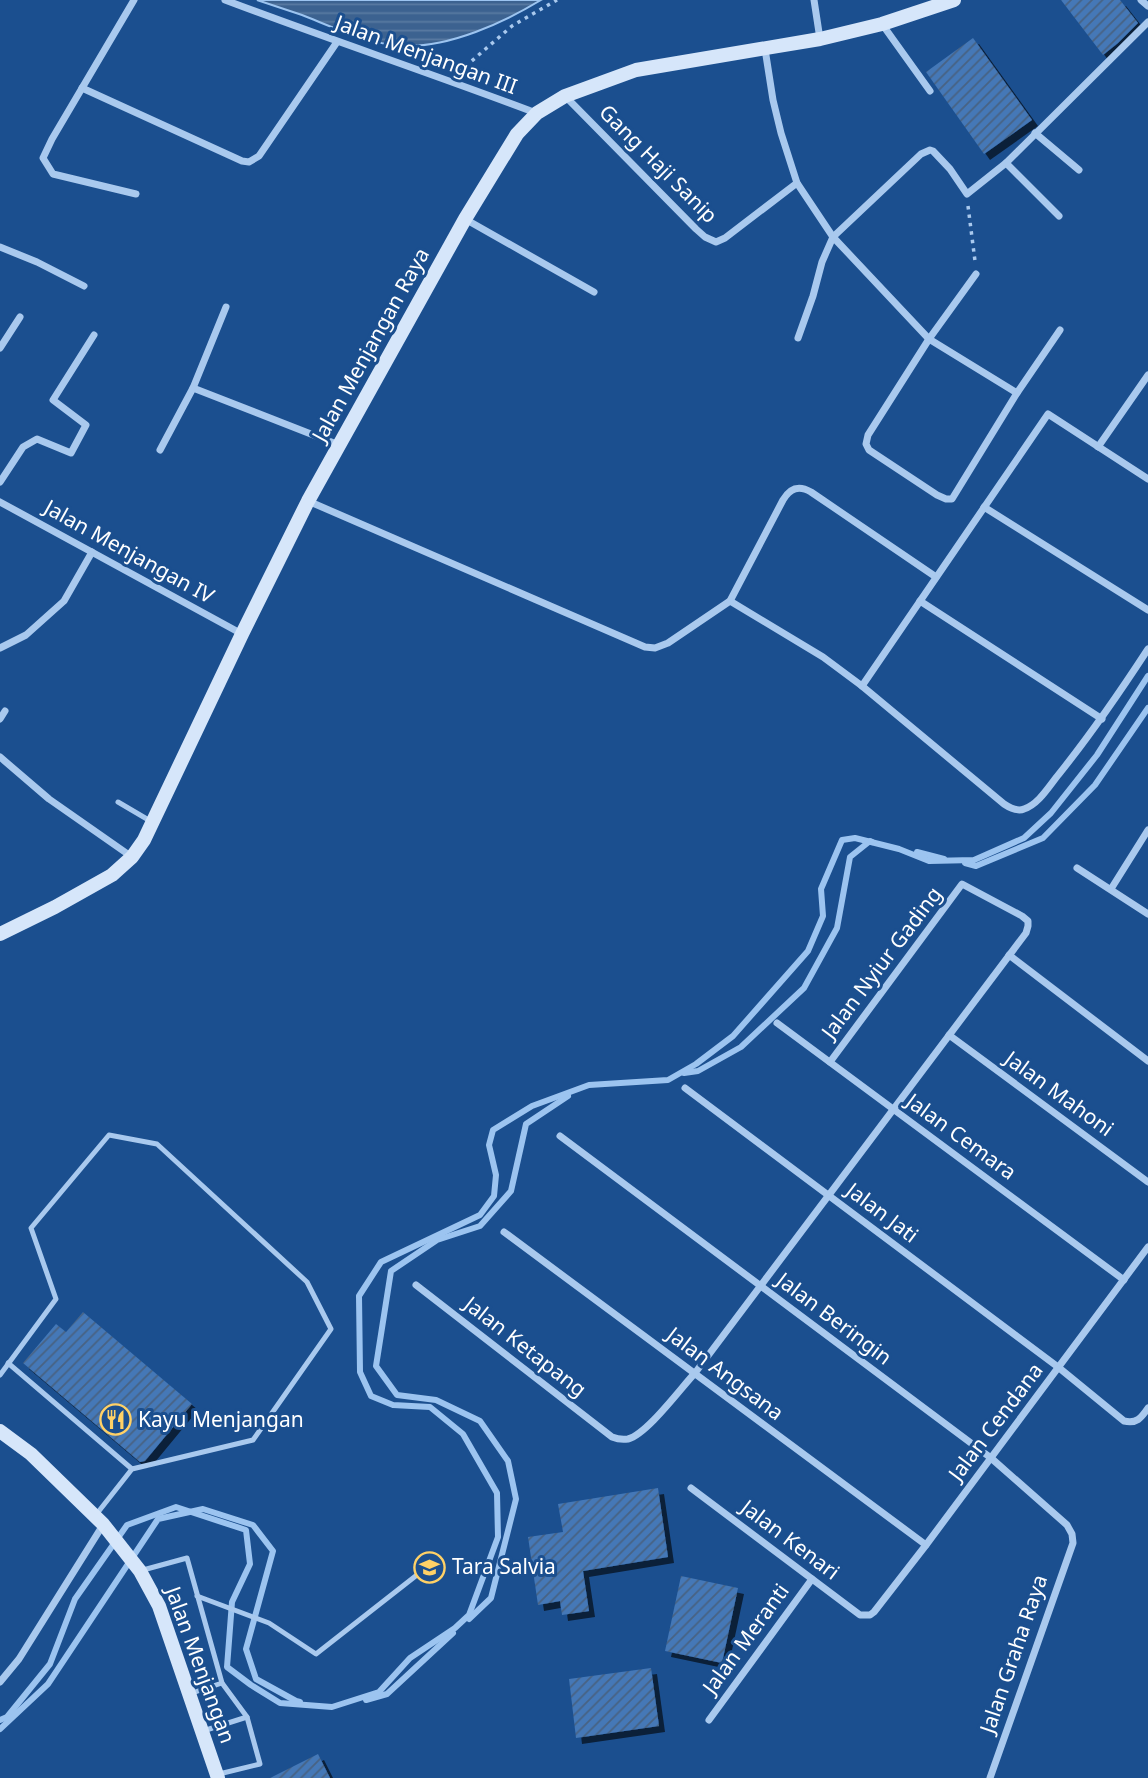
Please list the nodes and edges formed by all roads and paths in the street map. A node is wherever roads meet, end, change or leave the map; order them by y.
1 (134, 0) edge
2 (225, 0) edge
3 (557, 0) edge
4 (814, 0) edge
5 (954, 0) edge
6 (1141, 0) edge
7 (1148, 6) edge
8 (1148, 22) edge
9 (882, 24) junction
10 (820, 39) junction
11 (337, 42) junction
12 (764, 48) junction
13 (449, 80) junction
14 (82, 88) junction
15 (930, 91) dead end
16 (565, 96) junction
17 (537, 113) junction
18 (1035, 133) junction
19 (1006, 163) junction
20 (1079, 170) dead end
21 (797, 183) junction
22 (136, 194) dead end
23 (967, 194) junction
24 (1059, 216) dead end
25 (465, 219) junction
26 (833, 237) junction
27 (0, 247) edge
28 (976, 274) joint
29 (84, 286) dead end
30 (594, 292) dead end
31 (226, 307) dead end
32 (20, 317) dead end
33 (1060, 330) dead end
34 (94, 335) dead end
35 (798, 338) dead end
36 (929, 339) junction
37 (0, 348) edge
38 (1148, 375) edge
39 (192, 388) junction
40 (1017, 393) junction
41 (339, 445) junction
42 (1098, 447) junction
43 (160, 450) dead end
44 (1148, 479) edge
45 (0, 482) edge
46 (308, 501) junction
47 (0, 502) edge
48 (984, 507) junction
49 (92, 552) junction
50 (936, 577) junction
51 (730, 601) junction
52 (920, 601) junction
53 (1148, 610) edge
54 (242, 634) junction
55 (0, 648) edge
56 (1148, 649) edge
57 (862, 687) junction
58 (5, 711) dead end
59 (0, 719) edge
60 (1102, 719) junction
61 (0, 757) edge
62 (118, 802) dead end
63 (154, 823) junction
64 (1148, 830) edge
65 (132, 857) junction
66 (1077, 868) dead end
67 (1111, 889) junction
68 (1148, 914) edge
69 (0, 934) edge
70 (1009, 955) junction
71 (777, 1023) dead end
72 (948, 1035) junction
73 (1148, 1061) edge
74 (830, 1062) junction
75 (685, 1088) dead end
76 (893, 1109) junction
77 (560, 1136) dead end
78 (1148, 1182) edge
79 (828, 1195) junction
80 (504, 1232) dead end
81 (1148, 1247) edge
82 (1124, 1280) junction
83 (416, 1285) dead end
84 (760, 1286) junction
85 (8, 1363) junction
86 (1058, 1367) junction
87 (695, 1373) junction
88 (0, 1375) edge
89 (1148, 1408) edge
90 (0, 1431) edge
91 (991, 1458) junction
92 (132, 1469) junction
93 (691, 1489) dead end
94 (104, 1525) junction
95 (1073, 1543) joint
96 (926, 1545) junction
97 (137, 1566) junction
98 (422, 1571) dead end
99 (812, 1579) junction
100 (197, 1596) junction
101 (870, 1615) joint
102 (0, 1682) edge
103 (222, 1683) junction
104 (191, 1694) junction
105 (247, 1717) junction
106 (709, 1720) dead end
107 (203, 1731) junction
108 (217, 1776) edge
109 (990, 1778) edge

1 - 14 street
2 - 11 street, Jalan Menjangan III
3 - 13 path
4 - 10 street
5 - 9 main road, Jalan Menjangan Raya
6 - 7 street
8 - 18 street
9 - 10 main road, Jalan Menjangan Raya
9 - 15 street
10 - 12 main road, Jalan Menjangan Raya
11 - 13 street, Jalan Menjangan III
11 - 14 street
12 - 16 main road, Jalan Menjangan Raya
12 - 21 street
13 - 17 street, Jalan Menjangan III
14 - 22 street
16 - 17 main road, Jalan Menjangan Raya
16 - 21 street, Gang Haji Sanip
17 - 25 main road, Jalan Menjangan Raya
18 - 19 street
18 - 20 street
19 - 23 street
19 - 24 street
21 - 26 street
23 - 26 street
23 - 28 path
25 - 30 street
25 - 41 main road, Jalan Menjangan Raya
26 - 35 street
26 - 36 street
27 - 29 street
28 - 36 street
31 - 39 street
32 - 37 street
33 - 40 street
34 - 45 street
36 - 40 street
36 - 40 street
38 - 42 street
39 - 41 street
39 - 43 street
41 - 46 main road, Jalan Menjangan Raya
42 - 44 street
42 - 48 street
46 - 51 street
46 - 54 main road, Jalan Menjangan Raya
47 - 49 street, Jalan Menjangan IV
48 - 50 street
48 - 53 street
49 - 54 street, Jalan Menjangan IV
49 - 55 street
50 - 51 street
50 - 52 street
51 - 57 street
52 - 57 street
52 - 60 street
54 - 63 main road, Jalan Menjangan Raya
56 - 60 street
57 - 60 street
58 - 59 street
61 - 65 street
62 - 63 lane
63 - 65 main road, Jalan Menjangan Raya
64 - 67 street
65 - 69 main road, Jalan Menjangan Raya
66 - 67 street
67 - 68 street
70 - 72 street
70 - 73 street
70 - 74 street, Jalan Nyiur Gading
71 - 74 street, Jalan Cemara
72 - 76 street
72 - 78 street, Jalan Mahoni
74 - 76 street, Jalan Cemara
75 - 79 street, Jalan Jati
76 - 79 street
76 - 82 street, Jalan Cemara
77 - 84 street, Jalan Beringin
79 - 84 street
79 - 86 street, Jalan Jati
80 - 87 street, Jalan Angsana
81 - 82 street, Jalan Cendana
82 - 86 street, Jalan Cendana
83 - 87 street, Jalan Ketapang
84 - 87 street
84 - 91 street, Jalan Beringin
85 - 88 lane
85 - 92 lane
85 - 92 lane
86 - 89 street, Jalan Jati
86 - 91 street, Jalan Cendana
87 - 96 street, Jalan Angsana
90 - 94 main road
91 - 95 street, Jalan Beringin
91 - 96 street, Jalan Cendana
92 - 94 lane
93 - 99 street, Jalan Kenari
94 - 97 main road, Jalan Menjangan
94 - 102 street
95 - 109 street, Jalan Graha Raya
96 - 101 street, Jalan Cendana
97 - 100 lane
97 - 104 main road, Jalan Menjangan
98 - 100 lane
99 - 101 street, Jalan Kenari
99 - 106 street, Jalan Meranti
100 - 103 lane
103 - 104 lane
103 - 105 lane
104 - 107 main road, Jalan Menjangan
105 - 107 lane
105 - 108 lane
107 - 108 main road, Jalan Menjangan

